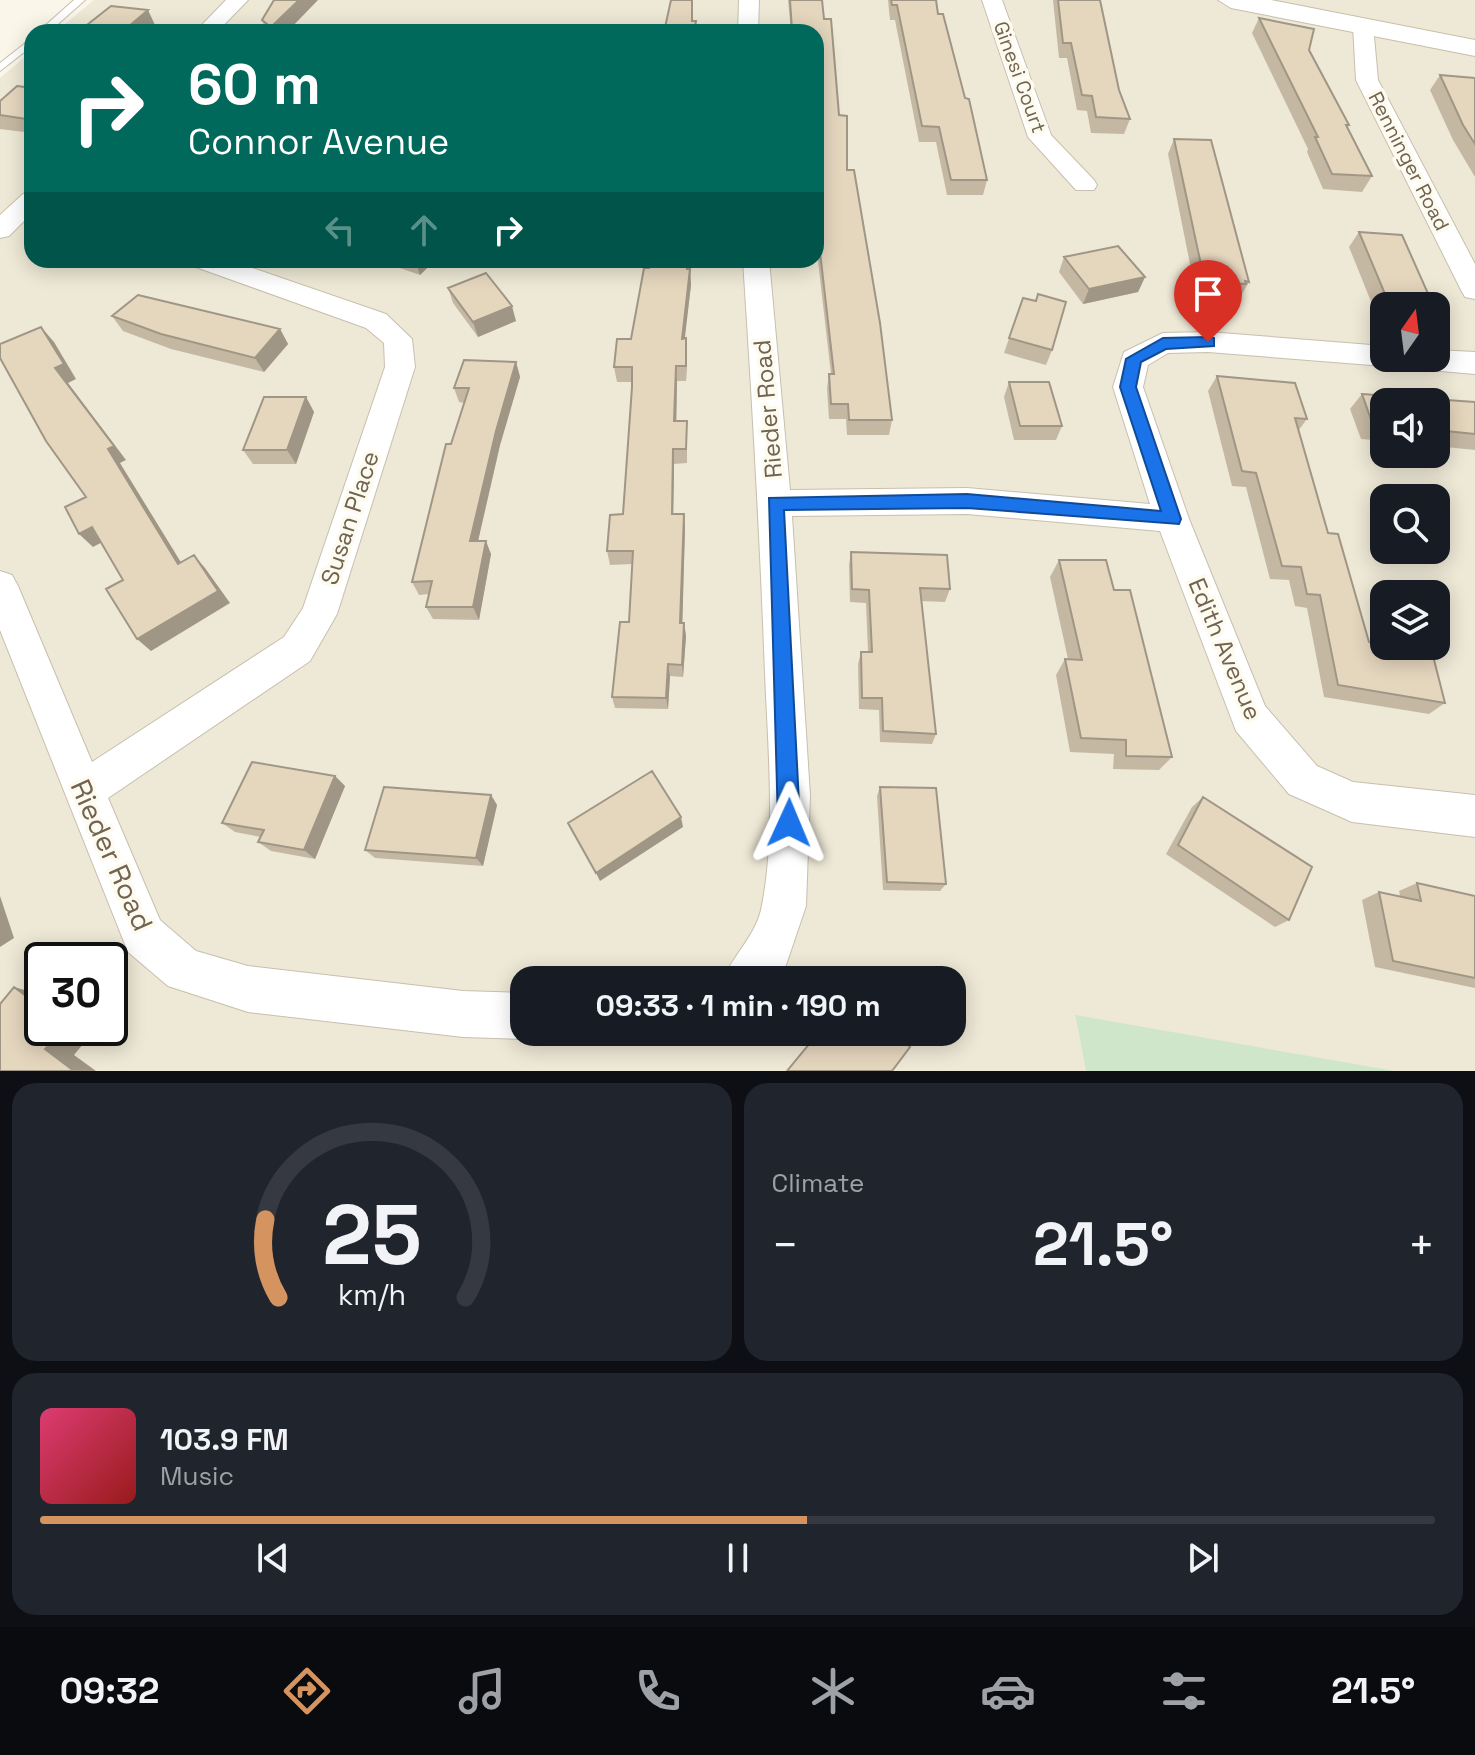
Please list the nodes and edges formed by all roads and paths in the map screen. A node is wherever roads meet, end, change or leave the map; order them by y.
1 (80, 0) edge
2 (238, 0) edge
3 (749, 0) edge
4 (992, 0) edge
5 (1231, 0) edge
6 (52, 24) edge
7 (213, 24) edge
8 (748, 24) edge
9 (1363, 26) junction
10 (24, 48) edge
11 (1475, 48) edge
12 (0, 68) edge
13 (1085, 185) dead end
14 (24, 207) edge
15 (1, 229) edge
16 (24, 231) edge
17 (225, 268) edge
18 (757, 268) edge
19 (1475, 290) edge
20 (1370, 355) edge
21 (1450, 361) edge
22 (1475, 363) edge
23 (775, 503) junction
24 (1172, 519) junction
25 (0, 586) edge
26 (82, 792) junction
27 (1475, 816) edge
28 (757, 966) edge
29 (510, 1016) edge

1 - 6 lane
2 - 7 street
3 - 8 street
4 - 13 street, Ginesi Court
5 - 9 main road
9 - 11 main road
9 - 19 street, Renninger Road
10 - 12 lane
14 - 15 street
15 - 16 street
17 - 26 street, Susan Place
18 - 23 street, Rieder Road
20 - 24 street, Edith Avenue
21 - 22 street
23 - 24 street
23 - 28 street, Rieder Road
24 - 27 street, Edith Avenue
25 - 26 street, Rieder Road
26 - 29 street, Rieder Road

